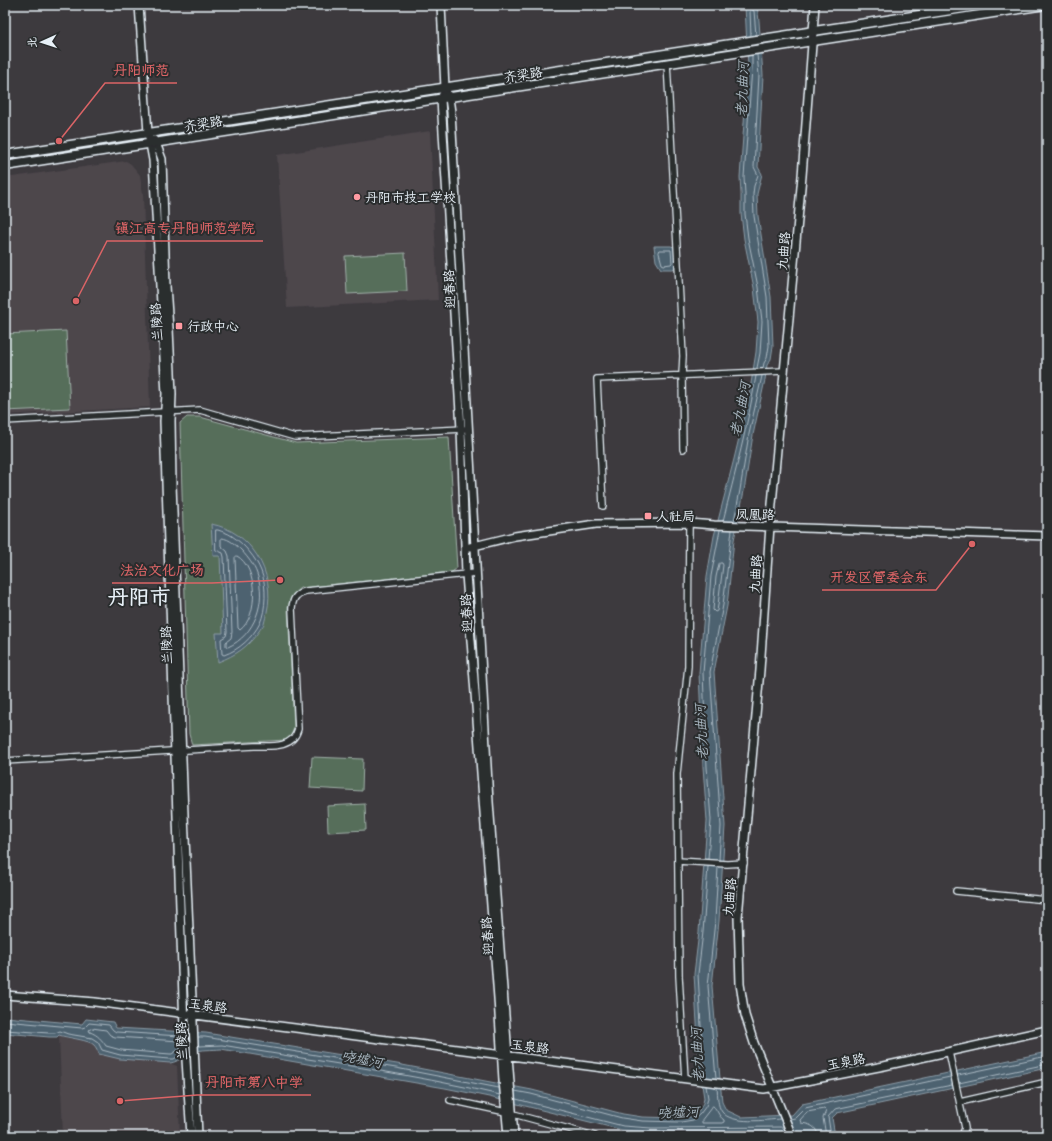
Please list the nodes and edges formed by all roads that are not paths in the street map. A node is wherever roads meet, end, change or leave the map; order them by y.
1 (140, 5) edge
2 (441, 5) edge
3 (815, 5) edge
4 (984, 5) edge
5 (1045, 5) edge
6 (813, 31) junction
7 (812, 41) junction
8 (609, 63) junction
9 (667, 63) junction
10 (610, 72) junction
11 (445, 88) junction
12 (445, 98) junction
13 (148, 134) junction
14 (153, 143) junction
15 (5, 155) edge
16 (5, 166) edge
17 (784, 371) junction
18 (682, 375) junction
19 (168, 411) junction
20 (5, 421) edge
21 (461, 429) junction
22 (469, 429) junction
23 (683, 449) dead end
24 (602, 506) dead end
25 (689, 524) junction
26 (770, 526) junction
27 (1047, 536) edge
28 (474, 546) junction
29 (464, 549) junction
30 (476, 573) junction
31 (466, 574) junction
32 (178, 751) junction
33 (5, 761) edge
34 (678, 861) junction
35 (744, 863) junction
36 (956, 891) dead end
37 (1047, 900) edge
38 (5, 995) edge
39 (184, 1014) junction
40 (192, 1015) junction
41 (1047, 1030) edge
42 (949, 1052) junction
43 (505, 1055) junction
44 (190, 1057) junction
45 (685, 1079) junction
46 (1047, 1082) edge
47 (772, 1088) junction
48 (450, 1100) dead end
49 (960, 1102) junction
50 (509, 1109) junction
51 (792, 1135) edge
52 (191, 1136) edge
53 (198, 1136) edge
54 (508, 1136) edge
55 (514, 1136) edge
56 (595, 1136) edge
57 (962, 1136) edge

1 - 13 street, 兰陵路
2 - 11 street, 迎春路
3 - 6 street, 九曲路
4 - 6 main road, 齐梁路
5 - 7 main road, 齐梁路
6 - 7 street, 九曲路
6 - 8 main road, 齐梁路
7 - 9 main road, 齐梁路
7 - 17 street, 九曲路
8 - 10 main road
8 - 11 main road, 齐梁路
9 - 10 main road, 齐梁路
9 - 18 street
10 - 12 main road, 齐梁路
11 - 12 street, 迎春路
11 - 13 main road, 齐梁路
12 - 14 main road, 齐梁路
12 - 21 street, 迎春路
12 - 22 street, 迎春路
13 - 14 street, 兰陵路
13 - 15 main road, 齐梁路
14 - 16 main road, 齐梁路
14 - 19 street, 兰陵路
17 - 18 street
17 - 26 street, 九曲路
18 - 23 street
18 - 24 street
19 - 20 street
19 - 21 street
19 - 32 street, 兰陵路
21 - 22 street
21 - 29 street, 迎春路
22 - 28 street, 迎春路
25 - 26 street, 凤凰路
25 - 28 street, 凤凰路
25 - 34 street
26 - 27 street, 凤凰路
26 - 35 street, 九曲路
28 - 29 street, 凤凰路
28 - 30 street, 迎春路
29 - 31 street, 迎春路
30 - 31 street
30 - 43 street, 迎春路
31 - 32 street
31 - 43 street, 迎春路
32 - 33 street
32 - 39 street, 兰陵路
32 - 40 street, 兰陵路
34 - 35 street
34 - 45 street
35 - 47 street, 九曲路
36 - 37 street
38 - 39 street, 玉泉路
39 - 40 street, 玉泉路
39 - 44 street, 兰陵路
40 - 43 street, 玉泉路
40 - 44 street, 兰陵路
41 - 42 street, 玉泉路
42 - 47 street, 玉泉路
42 - 49 street
43 - 45 street, 玉泉路
43 - 50 street, 迎春路
44 - 52 street, 兰陵路
44 - 53 street, 兰陵路
45 - 47 street, 玉泉路
46 - 49 street
47 - 51 street, 九曲路
48 - 50 street
49 - 57 street
50 - 54 street, 迎春路
50 - 55 street, 迎春路
50 - 56 street

